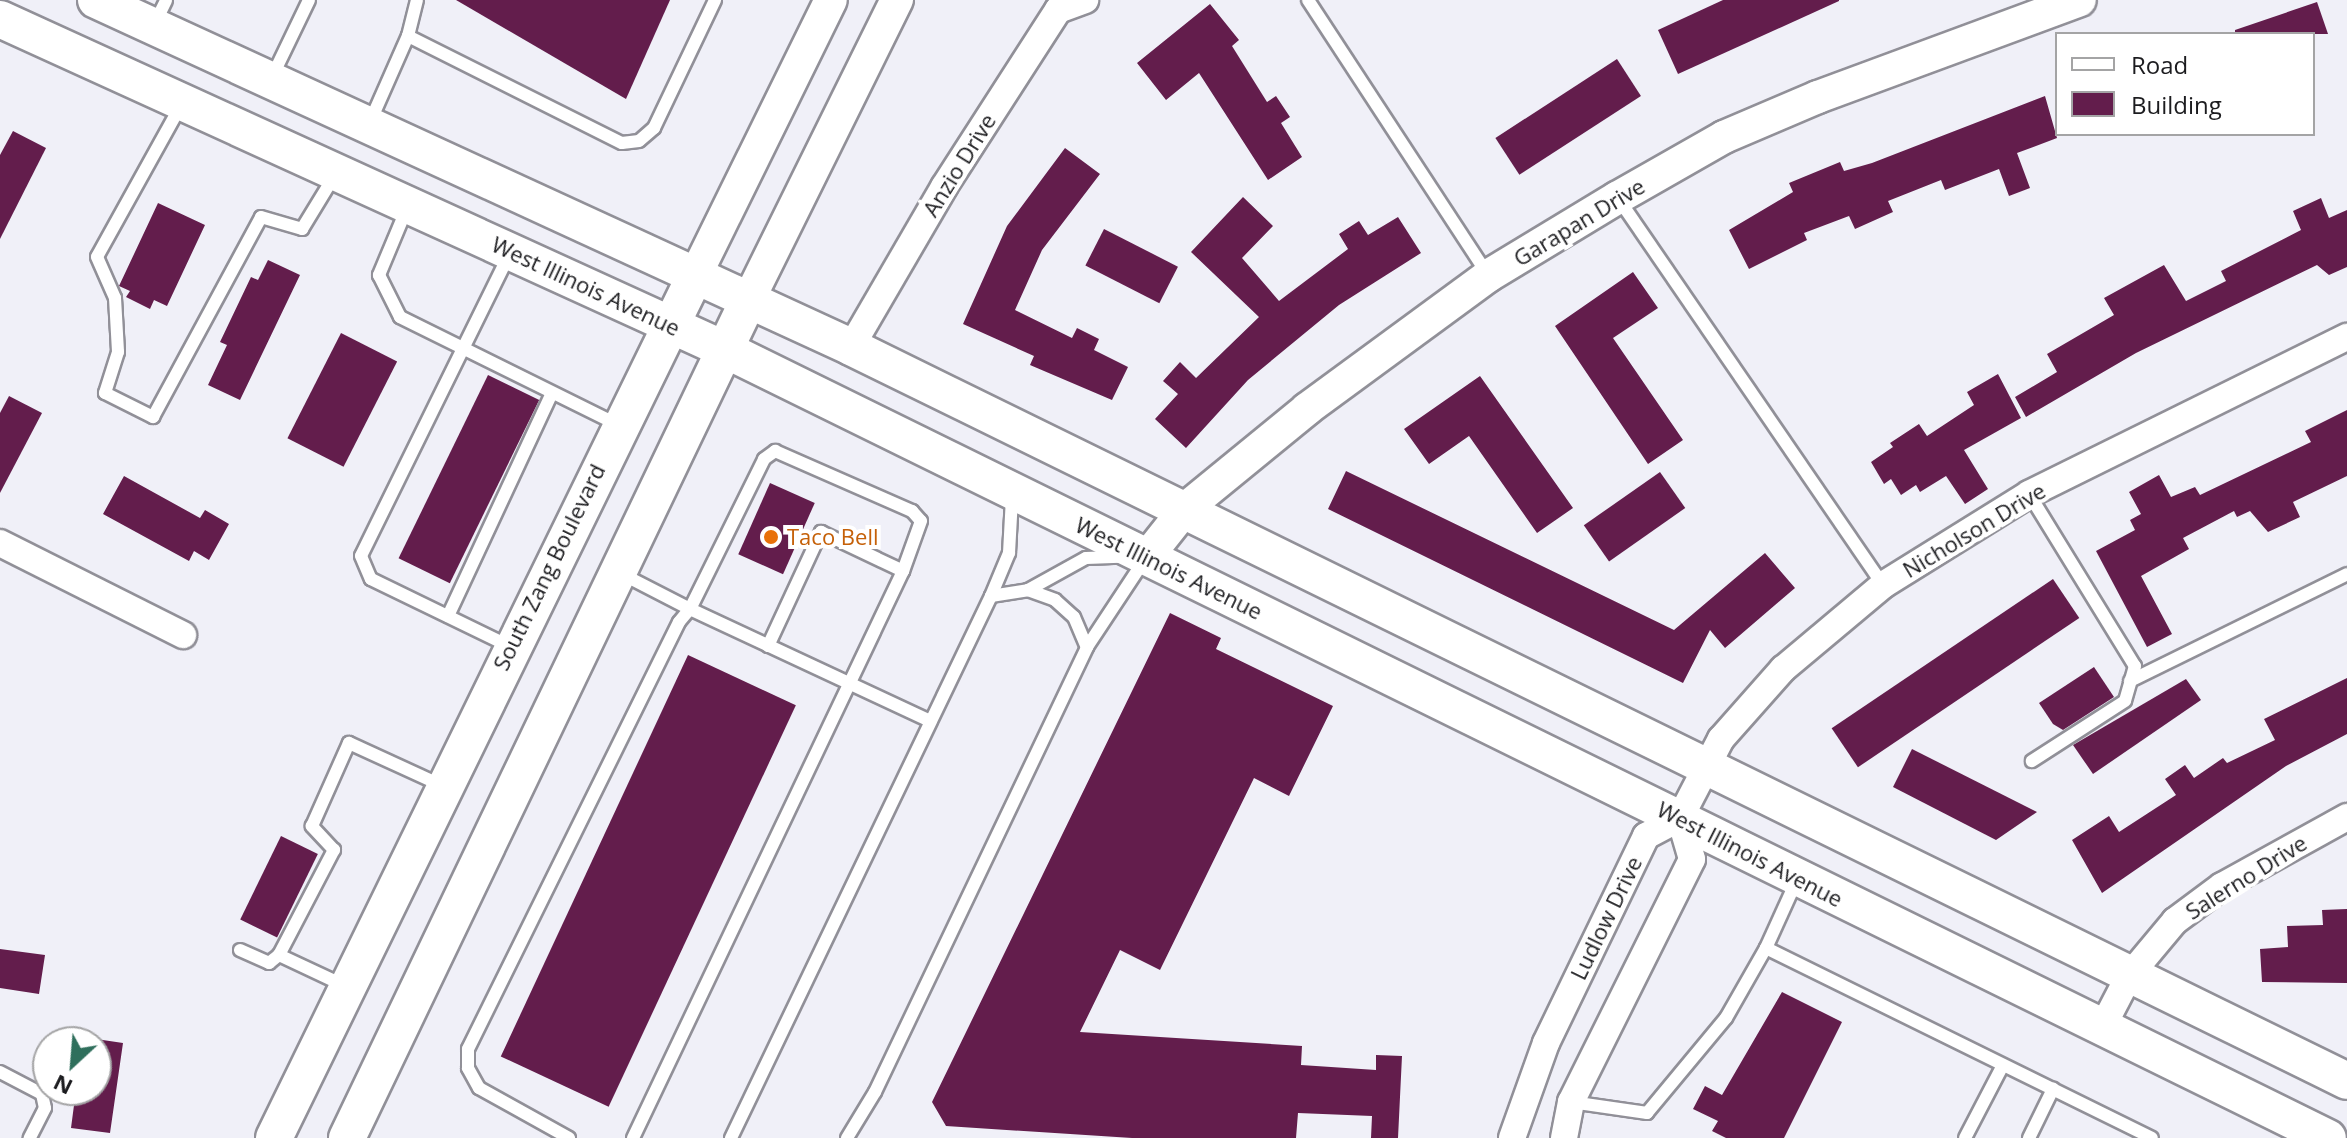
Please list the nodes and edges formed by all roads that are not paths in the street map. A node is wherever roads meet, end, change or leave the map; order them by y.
1 (96, 0) edge
2 (309, 0) edge
3 (417, 0) edge
4 (715, 0) edge
5 (831, 0) edge
6 (897, 0) edge
7 (1085, 0) edge
8 (1308, 0) edge
9 (2080, 0) edge
10 (1058, 5) edge
11 (160, 13) edge
12 (0, 19) edge
13 (408, 36) junction
14 (271, 79) junction
15 (182, 103) junction
16 (368, 124) junction
17 (337, 172) junction
18 (1617, 198) junction
19 (408, 206) junction
20 (511, 251) junction
21 (696, 274) junction
22 (1488, 276) junction
23 (749, 299) junction
24 (670, 325) junction
25 (2347, 337) edge
26 (851, 347) junction
27 (461, 350) junction
28 (726, 350) junction
29 (552, 393) junction
30 (619, 425) junction
31 (1012, 494) junction
32 (2029, 494) junction
33 (1185, 509) junction
34 (0, 543) edge
35 (1147, 557) junction
36 (903, 571) junction
37 (617, 572) junction
38 (2347, 574) edge
39 (1883, 585) junction
40 (1028, 590) junction
41 (991, 596) junction
42 (690, 609) junction
43 (448, 616) junction
44 (183, 635) dead end
45 (768, 646) junction
46 (511, 647) junction
47 (1087, 647) junction
48 (2130, 681) junction
49 (849, 684) junction
50 (930, 721) junction
51 (2032, 761) dead end
52 (1706, 765) junction
53 (443, 786) junction
54 (2347, 817) edge
55 (1680, 818) junction
56 (1798, 879) junction
57 (1766, 948) junction
58 (240, 950) dead end
59 (279, 955) junction
60 (2129, 976) junction
61 (347, 986) junction
62 (2102, 1028) junction
63 (2003, 1065) junction
64 (0, 1072) edge
65 (2347, 1081) edge
66 (2053, 1089) junction
67 (1571, 1102) junction
68 (2133, 1134) edge
69 (30, 1138) edge
70 (274, 1138) edge
71 (347, 1138) edge
72 (569, 1138) edge
73 (633, 1138) edge
74 (731, 1138) edge
75 (847, 1138) edge
76 (1512, 1138) edge
77 (1564, 1138) edge
78 (1965, 1138) edge
79 (2029, 1138) edge
80 (2152, 1138) edge
81 (2328, 1138) edge

1 - 11 main road
2 - 14 lane
3 - 13 lane
4 - 13 lane
5 - 21 street, South Zang Boulevard
6 - 23 street
7 - 10 street, Anzio Drive
8 - 22 lane
9 - 18 street, Garapan Drive
10 - 26 street, Anzio Drive
11 - 14 main road
12 - 15 main road, West Illinois Avenue
13 - 16 lane
14 - 16 main road
15 - 17 main road, West Illinois Avenue
15 - 17 lane
16 - 17 main road
16 - 21 main road
17 - 19 main road, West Illinois Avenue
18 - 22 street, Garapan Drive
18 - 39 lane
19 - 20 main road, West Illinois Avenue
19 - 27 lane
20 - 24 main road, West Illinois Avenue
20 - 27 lane
21 - 23 main road
21 - 24 main road, South Zang Boulevard
22 - 33 street, Garapan Drive
23 - 26 main road
23 - 28 main road
24 - 28 main road, West Illinois Avenue
24 - 30 main road, South Zang Boulevard
25 - 32 street, Nicholson Drive
26 - 33 main road
27 - 29 lane
27 - 43 lane
28 - 31 main road, West Illinois Avenue
28 - 37 main road
29 - 30 lane
29 - 43 lane
30 - 46 main road, South Zang Boulevard
31 - 35 main road, West Illinois Avenue
31 - 41 lane
32 - 39 street, Nicholson Drive
32 - 48 lane
33 - 35 street, Garapan Drive
33 - 52 main road
34 - 44 street
35 - 40 lane
35 - 47 lane
35 - 55 main road, West Illinois Avenue
36 - 42 lane
36 - 45 lane
36 - 49 lane
37 - 42 lane
37 - 71 main road
38 - 48 lane
39 - 52 street, Nicholson Drive
40 - 41 lane
40 - 47 lane
41 - 50 lane
42 - 45 lane
42 - 72 lane
43 - 46 lane
45 - 49 lane
46 - 53 main road, South Zang Boulevard
47 - 75 lane
48 - 51 lane
49 - 50 lane
49 - 73 lane
50 - 74 lane
52 - 55 street, Nicholson Drive
52 - 60 main road
53 - 59 lane
53 - 61 main road, South Zang Boulevard
54 - 60 street, Salerno Drive
55 - 56 main road, West Illinois Avenue
55 - 67 street
55 - 76 street, Ludlow Drive
56 - 57 lane
56 - 62 main road, West Illinois Avenue
57 - 63 lane
57 - 67 lane
58 - 59 lane
59 - 61 lane
60 - 62 street, Salerno Drive
60 - 65 main road
61 - 70 main road, South Zang Boulevard
62 - 81 main road, West Illinois Avenue
63 - 66 lane
63 - 78 lane
64 - 69 lane
66 - 68 lane
66 - 79 lane
67 - 77 street
68 - 80 lane

